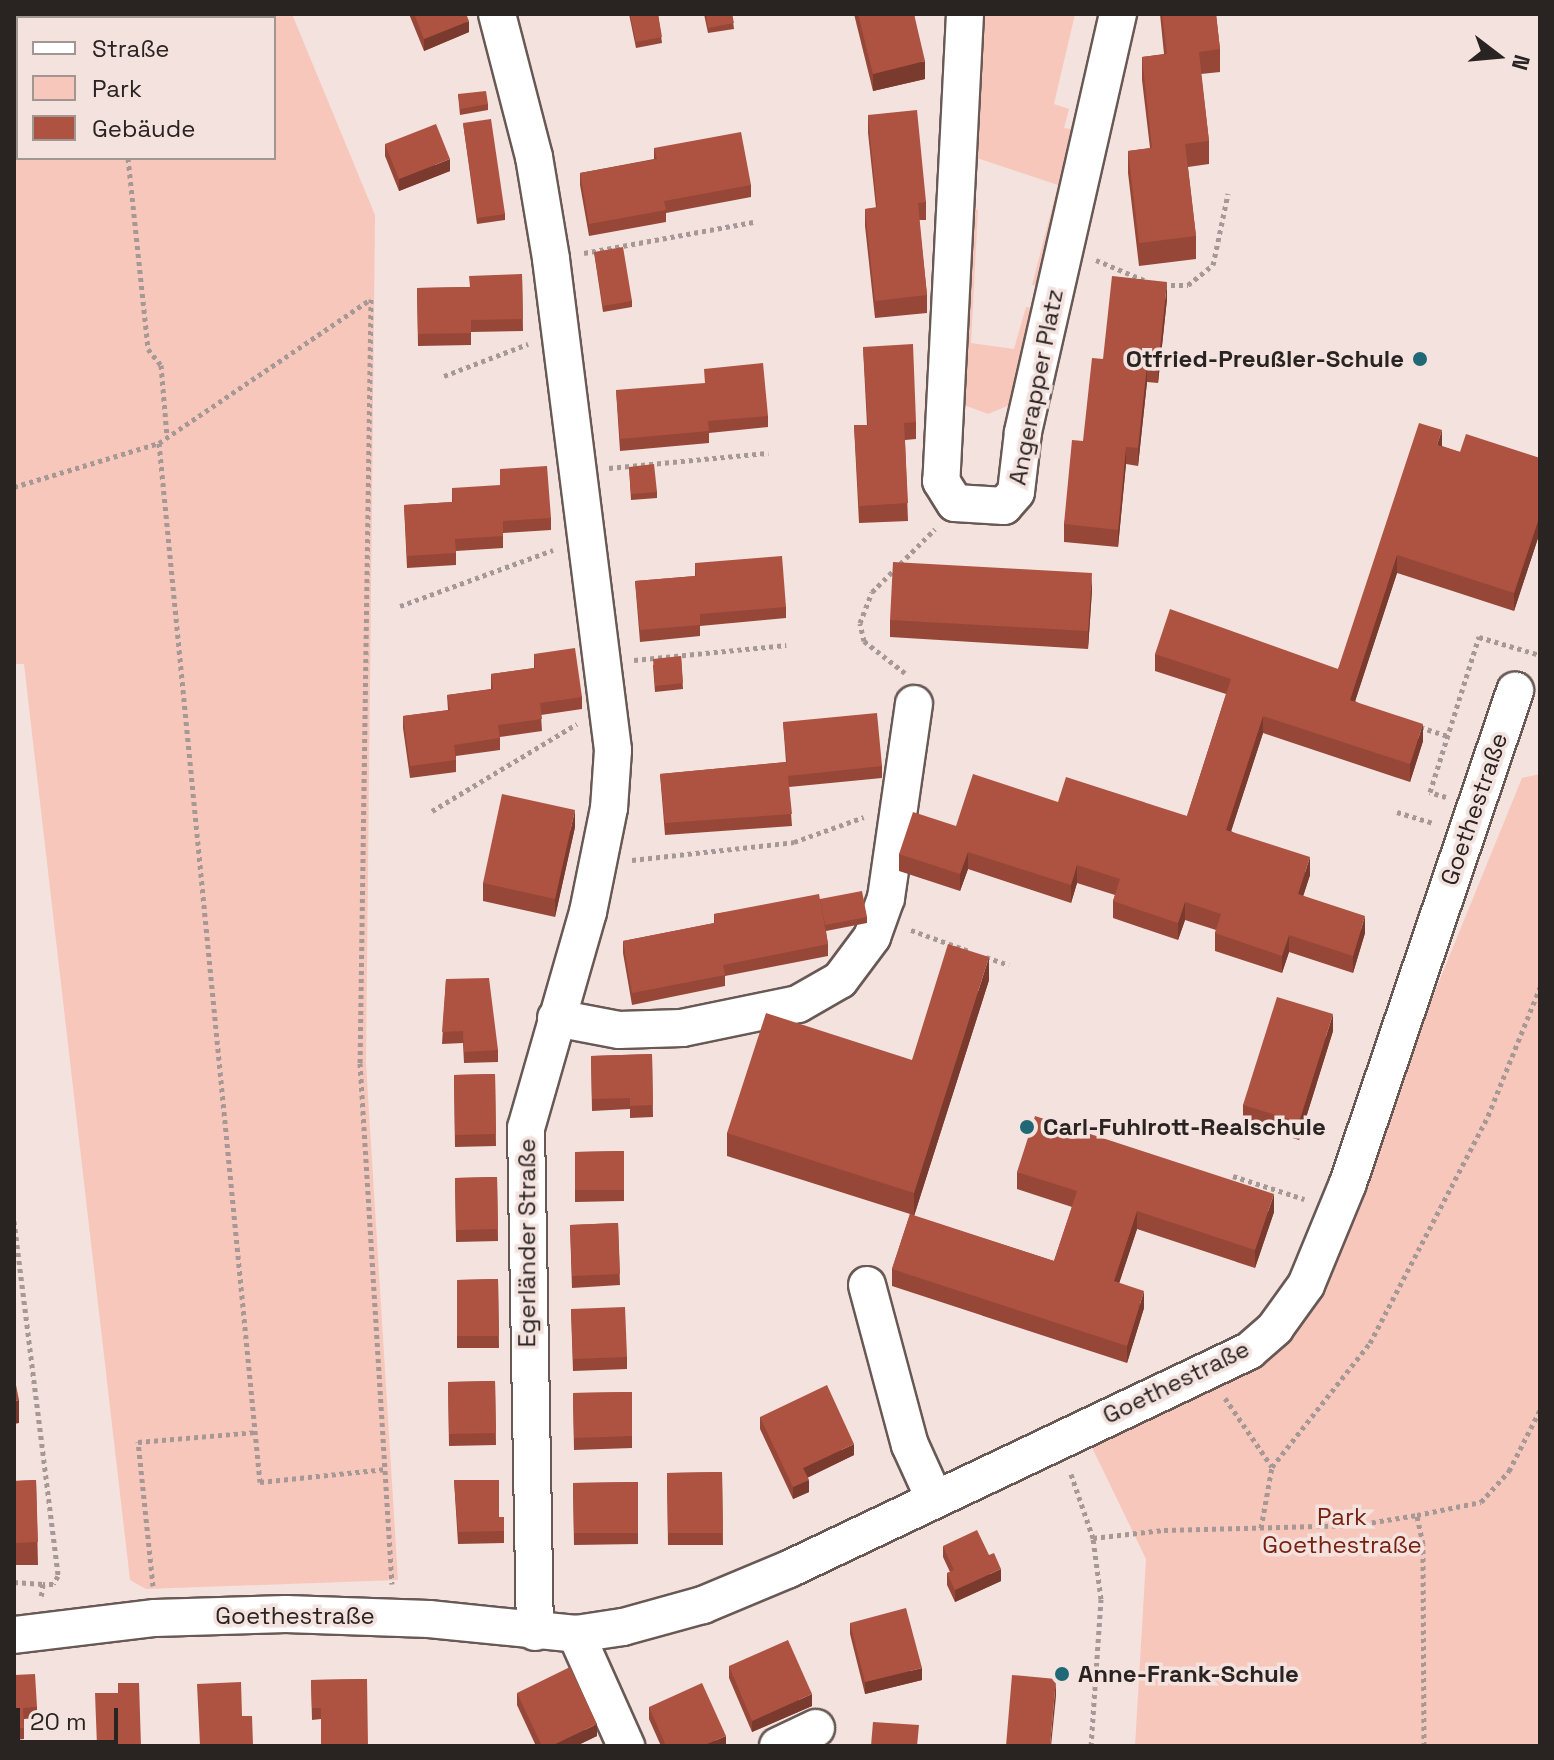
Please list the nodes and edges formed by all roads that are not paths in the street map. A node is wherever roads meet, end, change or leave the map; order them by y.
1 (497, 14) edge
2 (965, 14) edge
3 (1118, 14) edge
4 (1515, 691) dead end
5 (914, 704) dead end
6 (556, 1018) junction
7 (867, 1285) dead end
8 (934, 1498) junction
9 (535, 1632) junction
10 (26, 1633) edge
11 (576, 1634) junction
12 (816, 1728) dead end
13 (626, 1746) edge
14 (778, 1746) edge

1 - 6 street, Egerländer Straße
2 - 3 street, Angerapper Platz
4 - 8 street, Goethestraße
5 - 6 street
6 - 9 street, Egerländer Straße
7 - 8 street
8 - 11 street, Goethestraße
9 - 10 street, Goethestraße
9 - 11 street, Goethestraße
11 - 13 street
12 - 14 street

